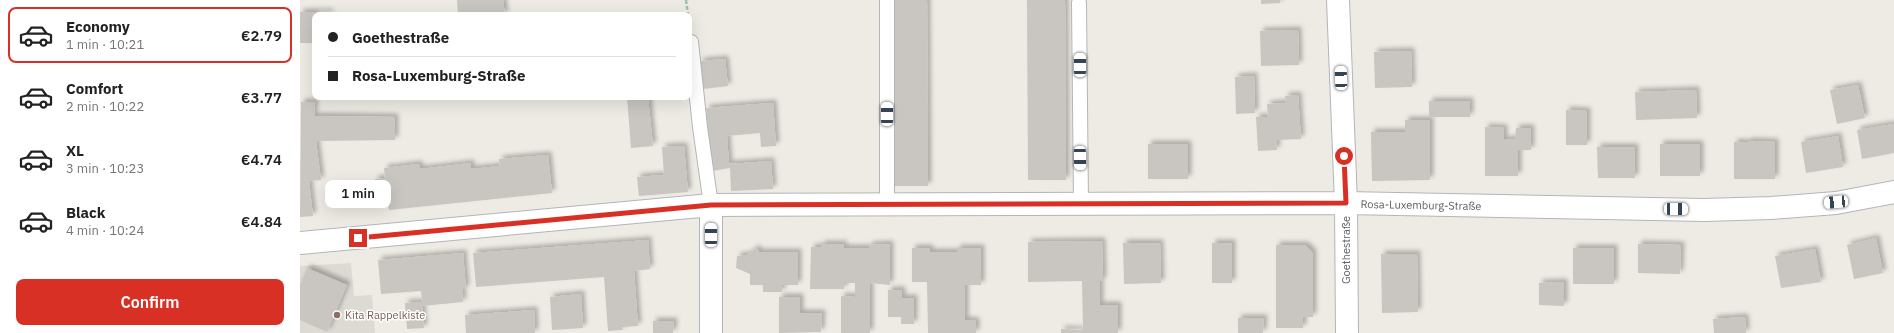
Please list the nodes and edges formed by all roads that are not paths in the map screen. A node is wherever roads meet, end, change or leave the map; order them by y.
1 (887, 0) edge
2 (1338, 0) edge
3 (1079, 3) dead end
4 (692, 51) edge
5 (1894, 192) edge
6 (1346, 203) junction
7 (888, 204) junction
8 (1081, 204) junction
9 (711, 205) junction
10 (300, 243) edge
11 (711, 333) edge
12 (1347, 333) edge

1 - 7 lane
2 - 6 street, Goethestraße
3 - 8 lane
4 - 9 lane
5 - 6 street, Rosa-Luxemburg-Straße
6 - 8 street, Rosa-Luxemburg-Straße
6 - 12 street, Goethestraße
7 - 8 street, Rosa-Luxemburg-Straße
7 - 9 street, Rosa-Luxemburg-Straße
9 - 10 street, Rosa-Luxemburg-Straße
9 - 11 street

